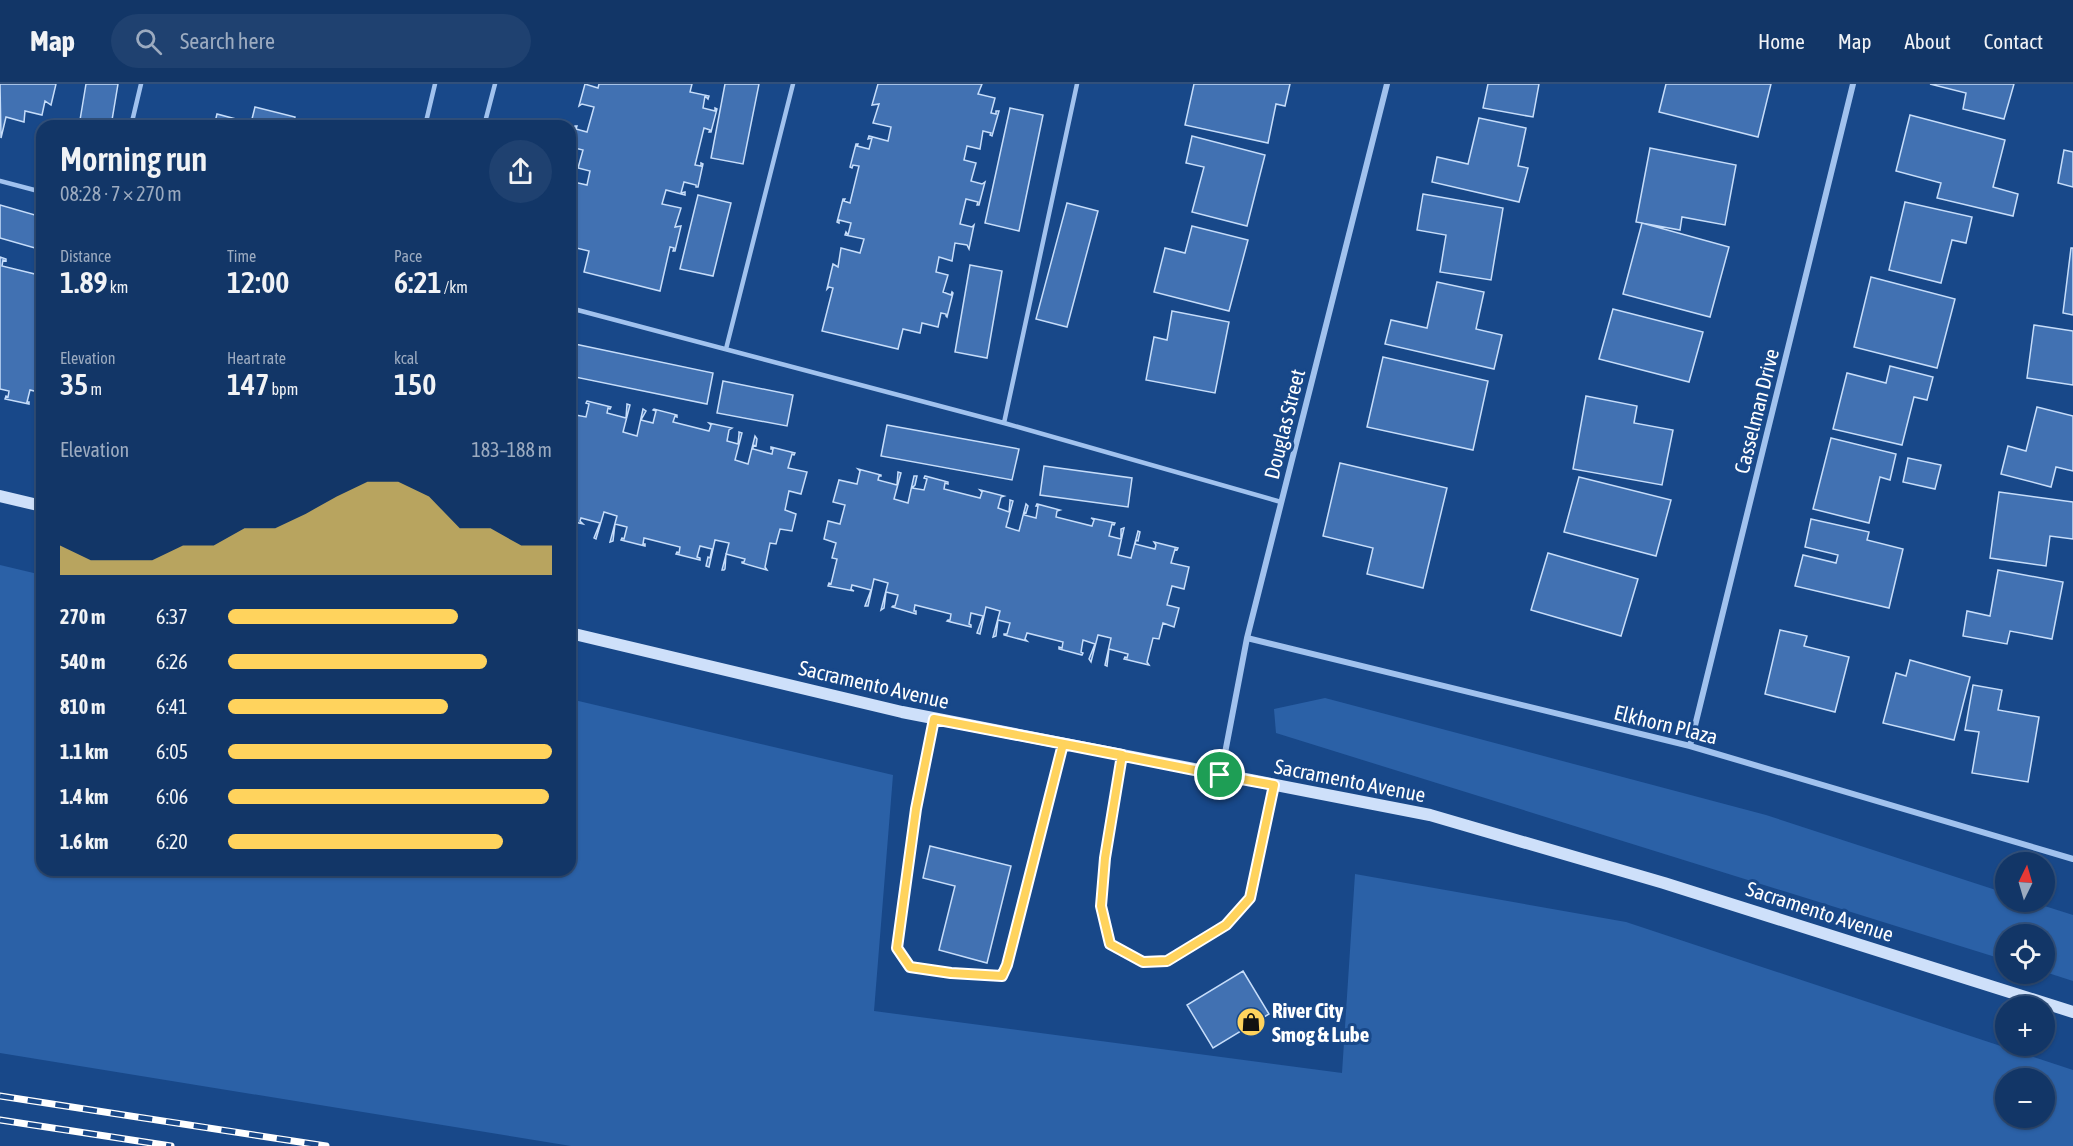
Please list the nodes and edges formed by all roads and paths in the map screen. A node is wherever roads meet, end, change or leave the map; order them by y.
1 (141, 84) edge
2 (435, 84) edge
3 (495, 84) edge
4 (793, 84) edge
5 (1077, 84) edge
6 (1387, 84) edge
7 (1853, 84) edge
8 (132, 120) edge
9 (426, 120) edge
10 (486, 120) edge
11 (0, 181) edge
12 (36, 190) edge
13 (576, 310) edge
14 (726, 349) junction
15 (1004, 423) junction
16 (0, 496) edge
17 (1281, 502) junction
18 (36, 505) edge
19 (576, 634) edge
20 (1247, 638) junction
21 (934, 719) junction
22 (1063, 744) junction
23 (1690, 746) junction
24 (1122, 755) junction
25 (1220, 775) junction
26 (1274, 785) junction
27 (2073, 859) edge
28 (2073, 1012) edge

1 - 8 lane
2 - 9 lane
3 - 10 lane
4 - 14 lane
5 - 15 lane
6 - 17 street, Douglas Street
7 - 23 street, Casselman Drive
11 - 12 lane
13 - 14 lane
14 - 15 lane
15 - 17 lane
16 - 18 main road
17 - 20 street, Douglas Street
19 - 21 main road, Sacramento Avenue
20 - 23 street, Elkhorn Plaza
20 - 25 street, Douglas Street
21 - 22 main road, Sacramento Avenue
21 - 22 lane
22 - 24 main road, Sacramento Avenue
23 - 27 street, Elkhorn Plaza
24 - 25 main road, Sacramento Avenue
24 - 26 lane
25 - 26 main road, Sacramento Avenue
26 - 28 main road, Sacramento Avenue

